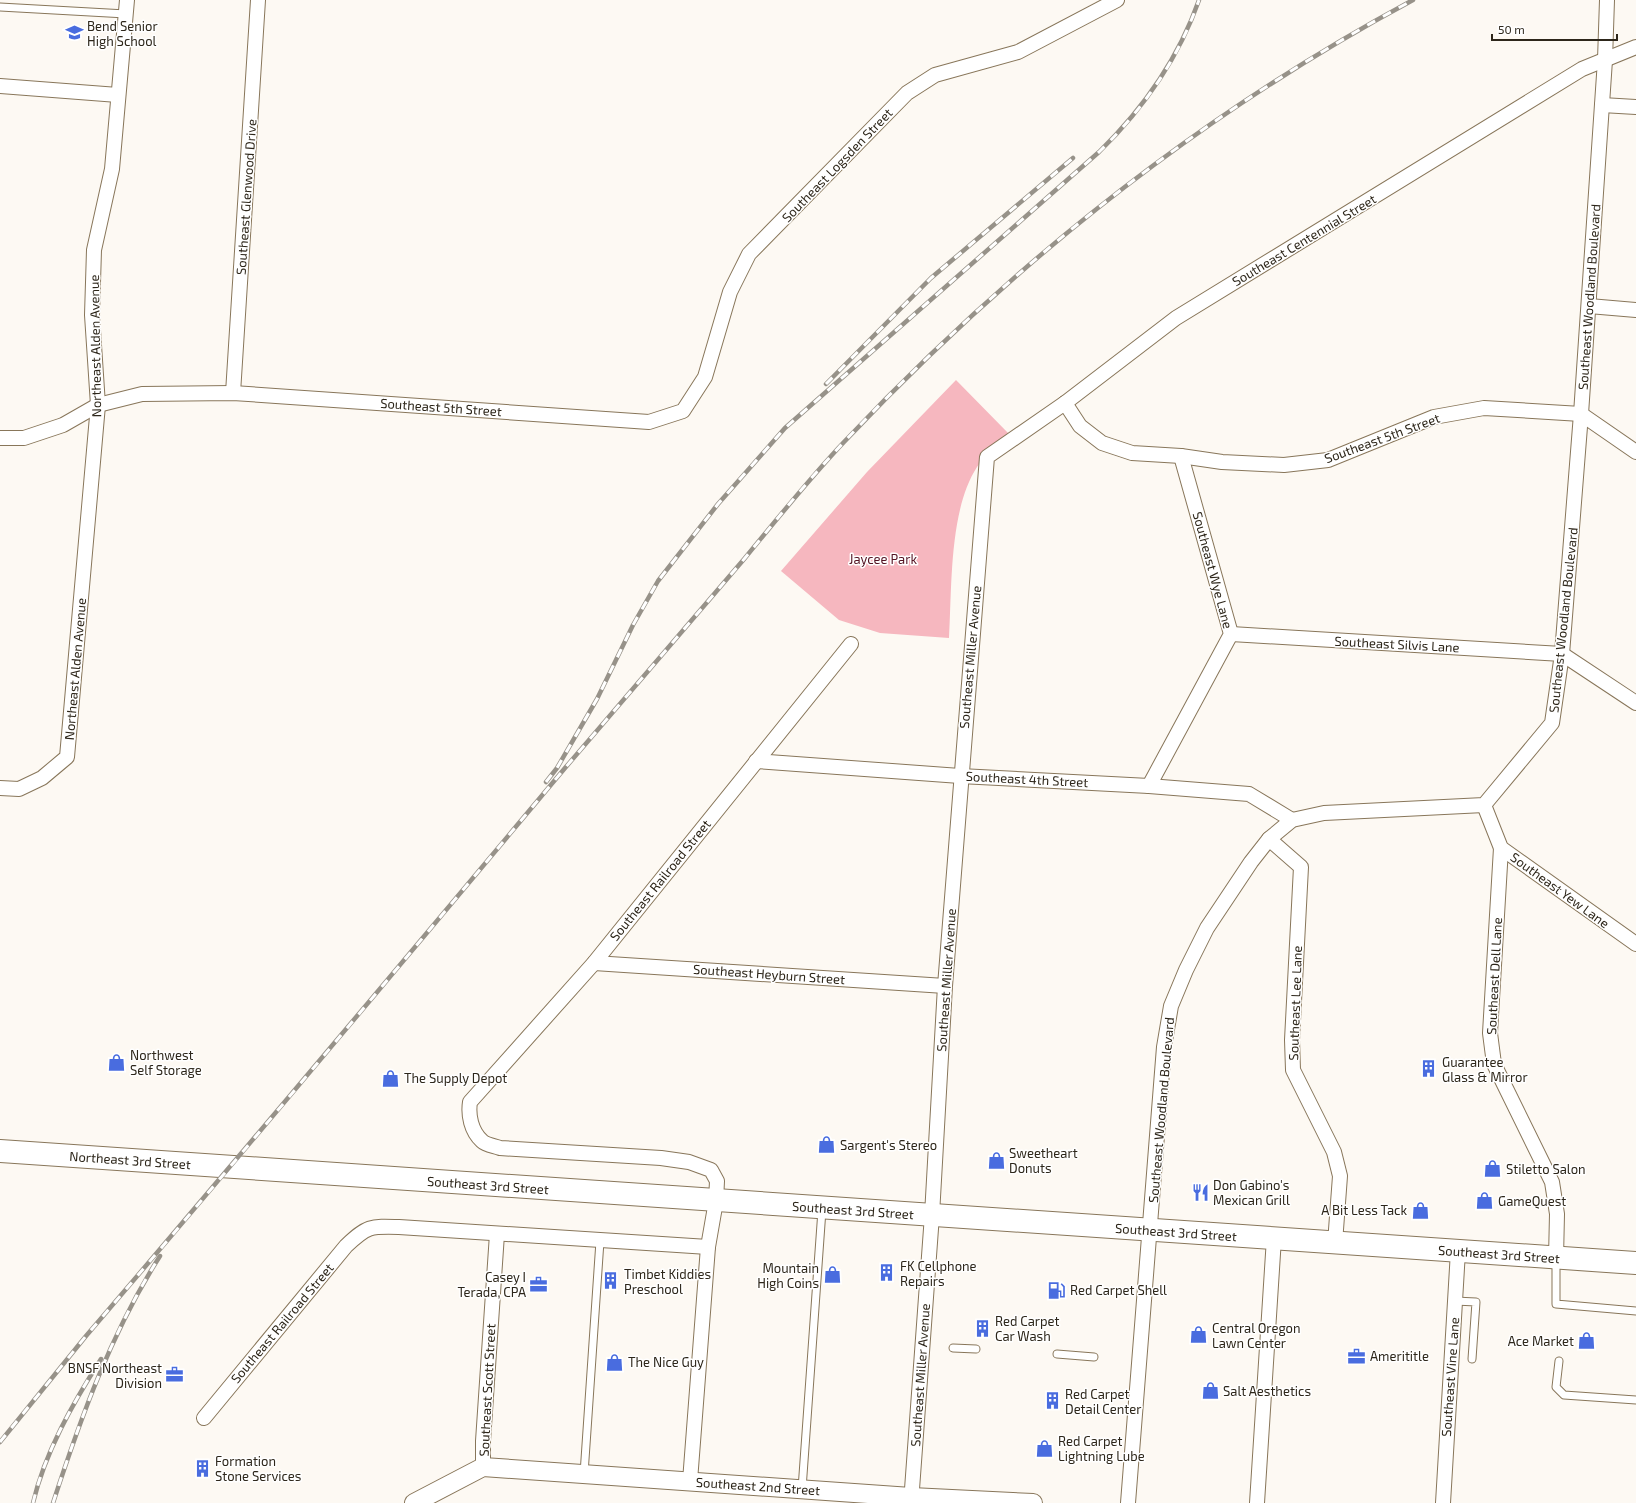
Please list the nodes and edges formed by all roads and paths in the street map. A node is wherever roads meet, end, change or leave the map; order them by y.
1 (127, 0) edge
2 (258, 0) edge
3 (1117, 0) edge
4 (1607, 0) edge
5 (0, 7) edge
6 (126, 14) junction
7 (1636, 47) edge
8 (1605, 60) junction
9 (0, 86) edge
10 (118, 95) junction
11 (1602, 104) junction
12 (1636, 107) edge
13 (1589, 306) junction
14 (1636, 310) edge
15 (233, 393) junction
16 (1065, 403) junction
17 (98, 405) junction
18 (1581, 414) junction
19 (649, 422) joint
20 (0, 438) edge
21 (1636, 452) edge
22 (1181, 456) junction
23 (986, 457) joint
24 (1231, 634) junction
25 (851, 644) dead end
26 (1562, 654) junction
27 (1636, 703) edge
28 (756, 761) junction
29 (960, 776) junction
30 (1148, 786) junction
31 (0, 788) edge
32 (1484, 805) junction
33 (1292, 820) junction
34 (1270, 839) junction
35 (1501, 848) junction
36 (1636, 944) edge
37 (594, 963) junction
38 (945, 986) junction
39 (0, 1151) edge
40 (260, 1169) joint
41 (716, 1201) junction
42 (822, 1208) junction
43 (932, 1215) junction
44 (1150, 1230) junction
45 (498, 1234) junction
46 (1274, 1238) junction
47 (600, 1241) junction
48 (1335, 1243) junction
49 (708, 1247) junction
50 (1458, 1251) junction
51 (1556, 1258) junction
52 (1636, 1264) edge
53 (1455, 1301) junction
54 (1636, 1311) edge
55 (953, 1348) dead end
56 (976, 1349) dead end
57 (1057, 1354) dead end
58 (1094, 1357) dead end
59 (1472, 1359) dead end
60 (1559, 1361) dead end
61 (1636, 1400) edge
62 (204, 1418) dead end
63 (484, 1467) junction
64 (584, 1474) junction
65 (690, 1481) junction
66 (802, 1489) junction
67 (911, 1500) edge
68 (414, 1503) edge
69 (1033, 1503) edge
70 (1128, 1503) edge
71 (1257, 1503) edge
72 (1443, 1503) edge

1 - 6 street, Northeast Alden Avenue
2 - 15 street, Southeast Glenwood Drive
3 - 19 street, Southeast Logsden Street
4 - 8 street, Southeast Woodland Boulevard
5 - 6 lane
6 - 10 street, Northeast Alden Avenue
7 - 8 street, Southeast Centennial Street
8 - 11 street, Southeast Woodland Boulevard
8 - 16 street, Southeast Centennial Street
9 - 10 street
10 - 17 street, Northeast Alden Avenue
11 - 12 street
11 - 13 street, Southeast Woodland Boulevard
13 - 14 street
13 - 18 street, Southeast Woodland Boulevard
15 - 17 street, Southeast 5th Street
15 - 19 street, Southeast 5th Street
16 - 22 street, Southeast 5th Street
16 - 23 street, Southeast Centennial Street
17 - 20 street, Southeast 5th Street
17 - 31 street, Northeast Alden Avenue
18 - 21 street
18 - 22 street, Southeast 5th Street
18 - 26 street, Southeast Woodland Boulevard
22 - 24 street, Southeast Wye Lane
23 - 29 street, Southeast Miller Avenue
24 - 26 street, Southeast Silvis Lane
24 - 30 street, Southeast Wye Lane
25 - 28 street, Southeast Railroad Street
26 - 27 street
26 - 32 street, Southeast Woodland Boulevard
28 - 29 street, Southeast 4th Street
28 - 37 street, Southeast Railroad Street
29 - 30 street, Southeast 4th Street
29 - 38 street, Southeast Miller Avenue
30 - 33 street, Southeast 4th Street
32 - 33 street
32 - 35 street, Southeast Yew Lane
33 - 34 street, Southeast Woodland Boulevard
34 - 44 street, Southeast Woodland Boulevard
34 - 48 street, Southeast Lee Lane
35 - 36 street, Southeast Yew Lane
35 - 51 street, Southeast Dell Lane
37 - 38 street, Southeast Heyburn Street
37 - 41 street, Southeast Railroad Street
38 - 43 street, Southeast Miller Avenue
39 - 40 main road, Northeast 3rd Street
40 - 41 main road, Southeast 3rd Street
41 - 42 main road, Southeast 3rd Street
41 - 49 street
42 - 43 main road, Southeast 3rd Street
42 - 66 lane
43 - 44 main road, Southeast 3rd Street
43 - 67 street, Southeast Miller Avenue
44 - 46 main road, Southeast 3rd Street
44 - 70 street, Southeast Woodland Boulevard
45 - 47 street
45 - 62 street, Southeast Railroad Street
45 - 63 street, Southeast Scott Street
46 - 48 main road, Southeast 3rd Street
46 - 71 street
47 - 49 street
47 - 64 lane
48 - 50 main road, Southeast 3rd Street
49 - 65 street
50 - 51 main road, Southeast 3rd Street
50 - 53 street, Southeast Vine Lane
51 - 52 main road, Southeast 3rd Street
51 - 54 lane
53 - 59 lane
53 - 72 street, Southeast Vine Lane
55 - 56 lane
57 - 58 lane
60 - 61 lane
63 - 64 street, Southeast 2nd Street
63 - 68 street, Southeast Scott Street
64 - 65 street, Southeast 2nd Street
65 - 66 street, Southeast 2nd Street
66 - 67 street, Southeast 2nd Street
67 - 69 street, Southeast 2nd Street

